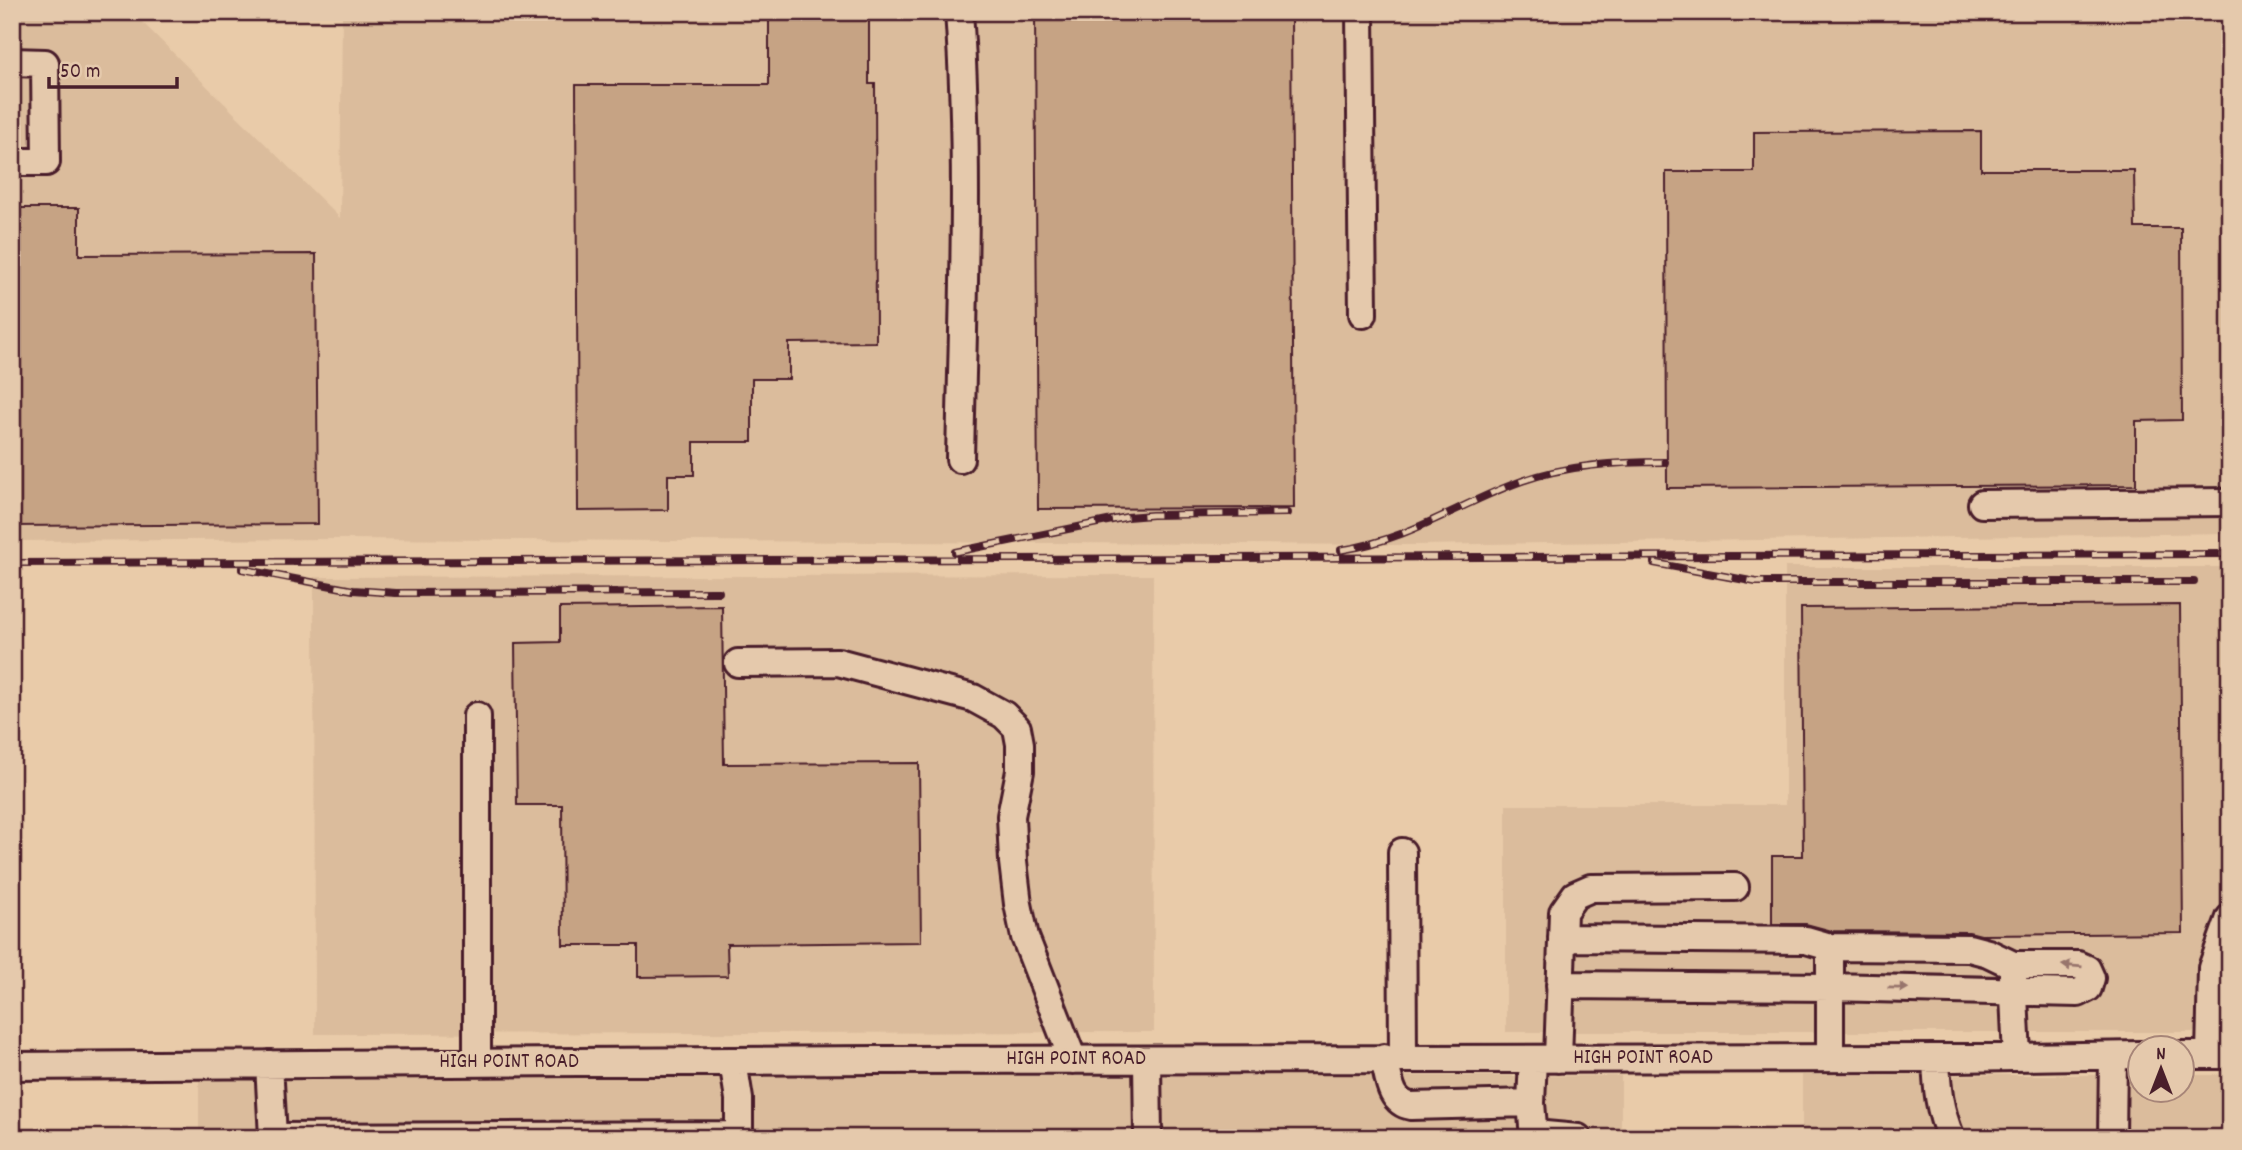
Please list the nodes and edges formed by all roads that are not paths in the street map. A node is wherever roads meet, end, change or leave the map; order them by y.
1 (959, 12) edge
2 (1360, 12) edge
3 (12, 62) edge
4 (12, 162) edge
5 (1363, 314) dead end
6 (960, 459) dead end
7 (2230, 502) edge
8 (1982, 504) dead end
9 (738, 663) dead end
10 (477, 716) dead end
11 (1402, 852) dead end
12 (1735, 887) dead end
13 (2230, 918) edge
14 (1562, 938) junction
15 (1830, 947) junction
16 (2013, 978) junction
17 (1560, 985) junction
18 (1830, 986) junction
19 (2196, 1055) edge
20 (2220, 1055) edge
21 (2113, 1056) junction
22 (2126, 1056) edge
23 (2017, 1057) junction
24 (1393, 1058) junction
25 (1830, 1058) junction
26 (1936, 1058) junction
27 (1545, 1059) junction
28 (1073, 1060) junction
29 (1147, 1060) junction
30 (733, 1061) junction
31 (477, 1063) junction
32 (269, 1064) junction
33 (12, 1066) edge
34 (1531, 1103) junction
35 (1534, 1136) edge
36 (1148, 1138) edge
37 (1578, 1138) edge
38 (1951, 1138) edge
39 (2112, 1138) edge

1 - 6 street
2 - 5 street
3 - 4 street
7 - 8 street
9 - 28 street
10 - 31 street
11 - 24 street
12 - 14 street
13 - 20 street
14 - 15 street
14 - 17 street
16 -> 15 street
15 - 18 street
18 -> 16 street
16 - 23 street
17 - 18 street
17 - 27 street
18 - 25 street
19 - 20 street
21 - 22 street, HIGH POINT ROAD
21 - 23 street, HIGH POINT ROAD
21 - 39 street
23 - 26 street, HIGH POINT ROAD
24 - 27 street, HIGH POINT ROAD
24 - 29 street, HIGH POINT ROAD
24 - 34 street
25 - 26 street, HIGH POINT ROAD
25 - 27 street, HIGH POINT ROAD
26 - 38 street
27 - 34 street
28 - 29 street, HIGH POINT ROAD
28 - 30 street, HIGH POINT ROAD
29 - 36 street
30 - 31 street, HIGH POINT ROAD
30 - 32 street
31 - 32 street, HIGH POINT ROAD
32 - 33 street, HIGH POINT ROAD
34 - 35 street
35 - 37 street

